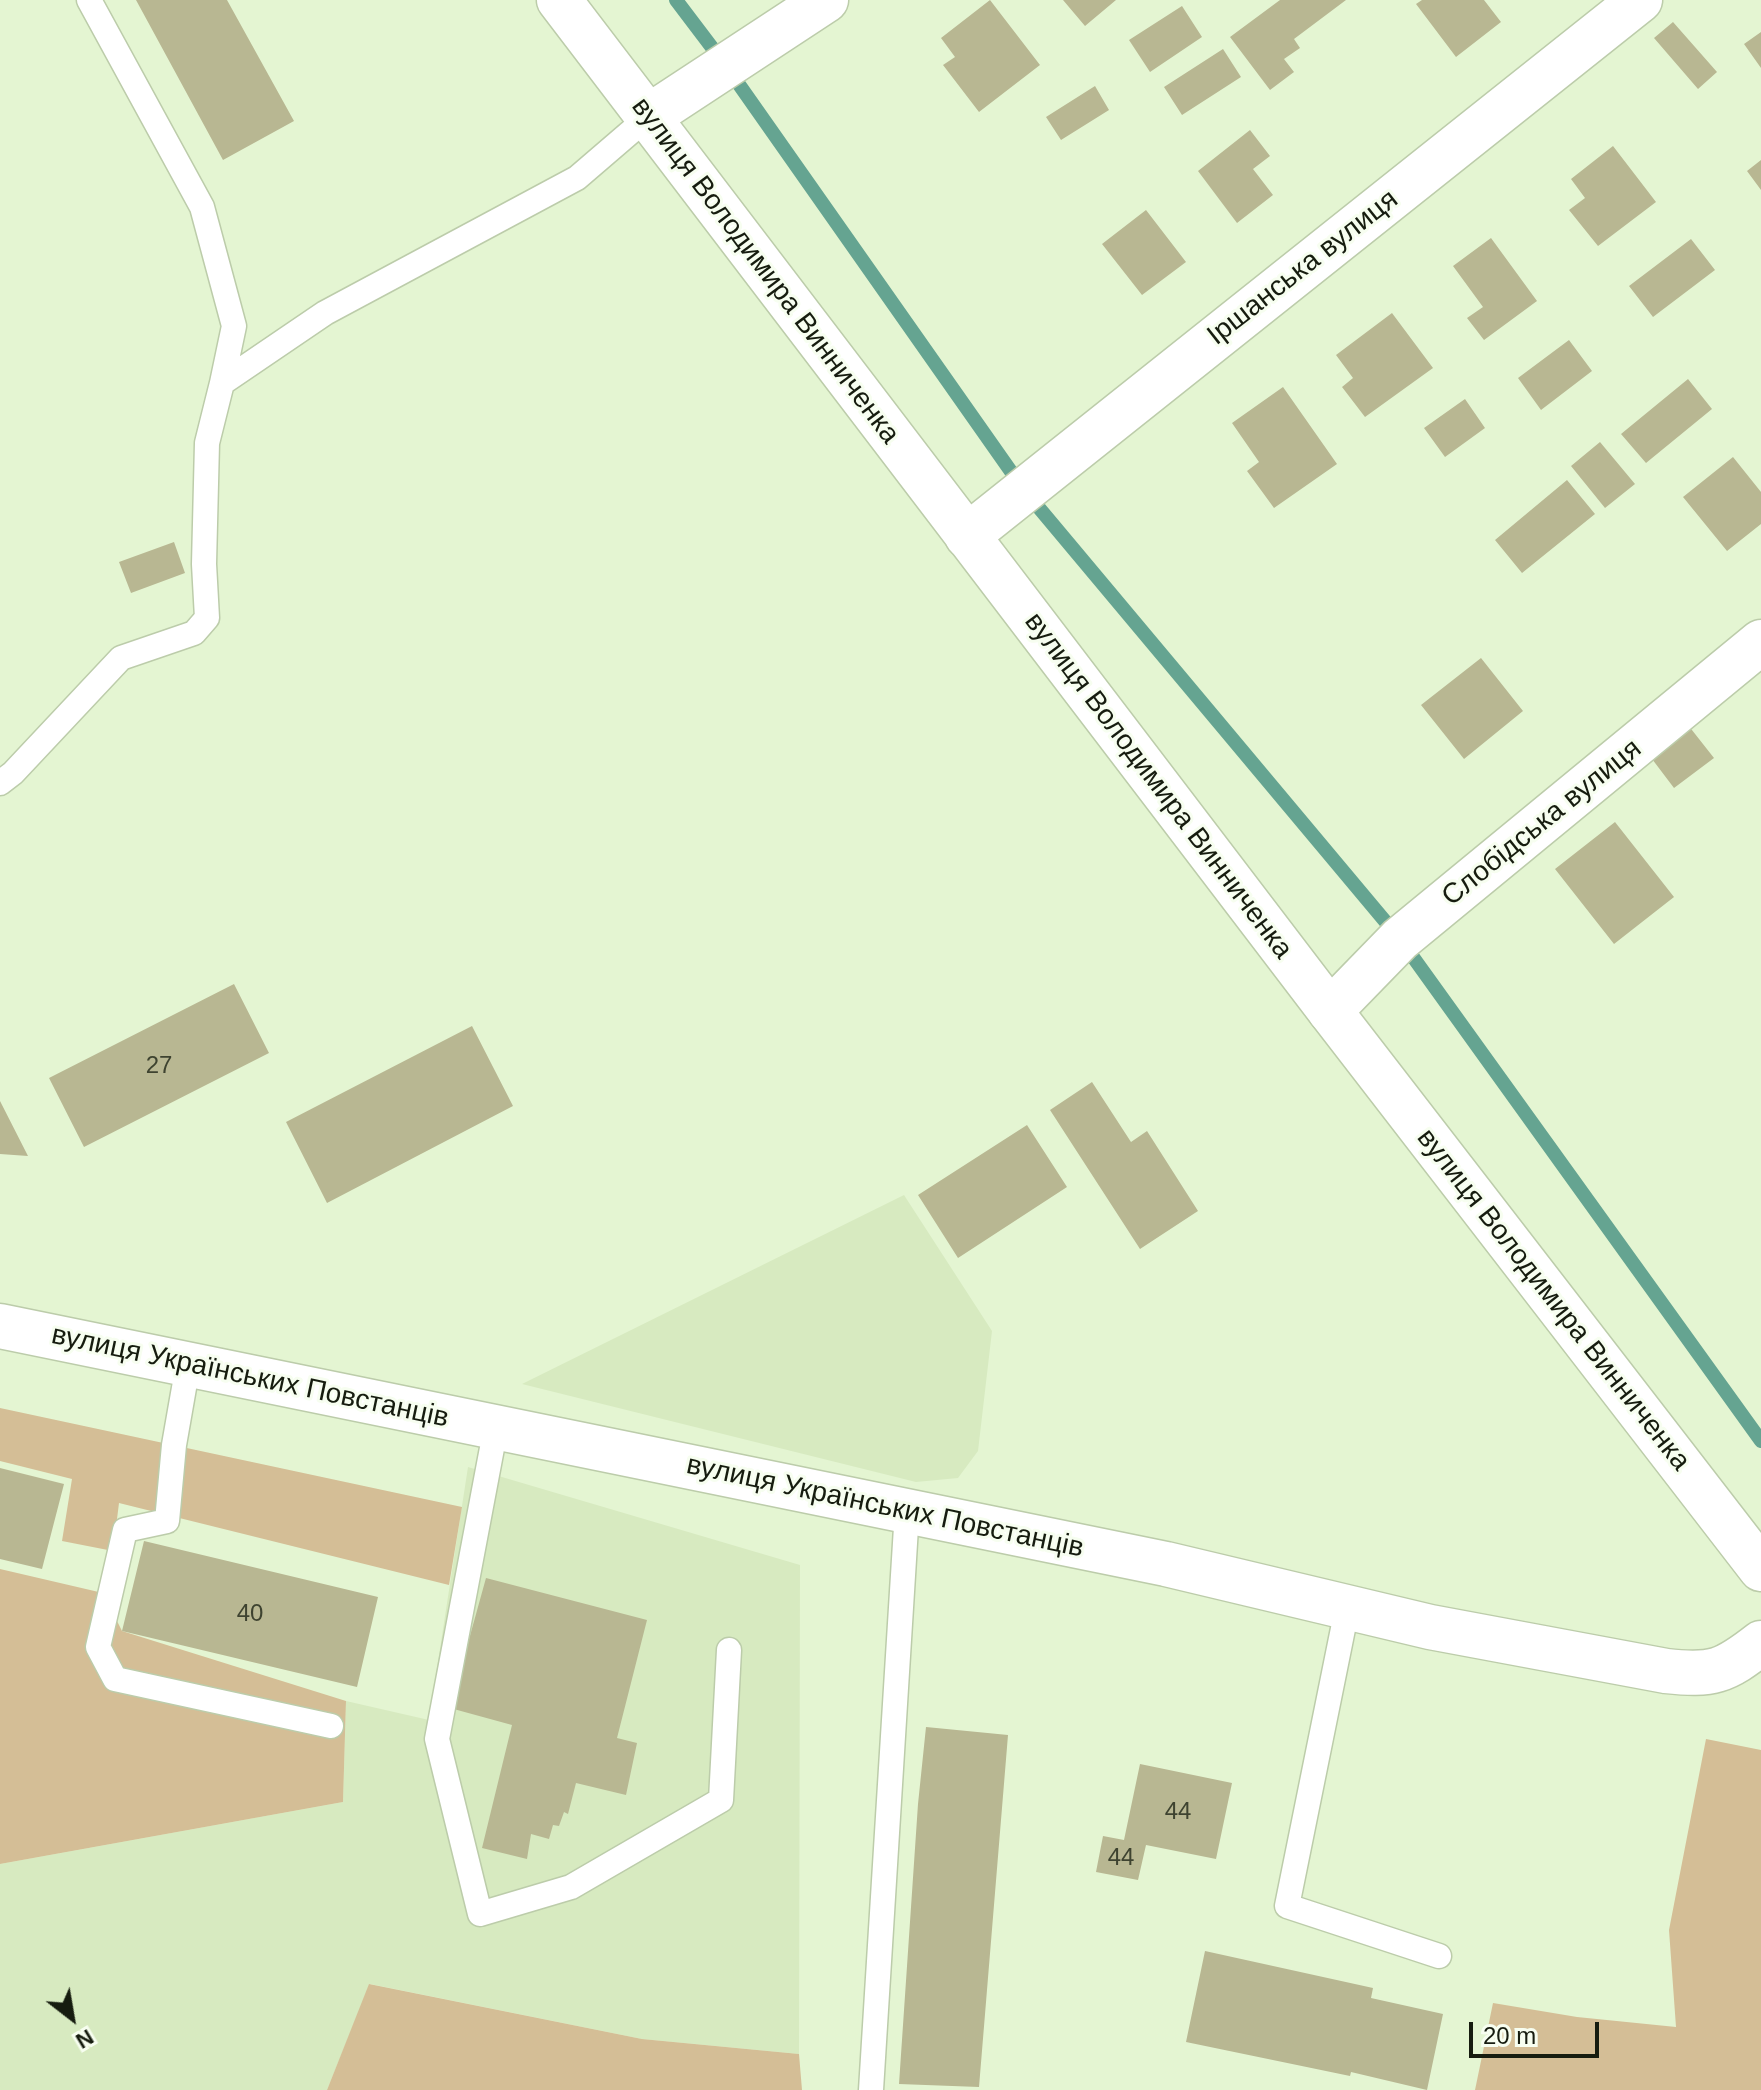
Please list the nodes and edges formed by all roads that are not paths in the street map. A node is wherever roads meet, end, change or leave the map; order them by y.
1 (89, 0) edge
2 (559, 0) edge
3 (826, 0) edge
4 (1640, 0) edge
5 (648, 117) junction
6 (222, 383) junction
7 (967, 536) junction
8 (1761, 642) edge
9 (0, 783) edge
10 (1330, 1011) junction
11 (0, 1326) edge
12 (188, 1365) junction
13 (496, 1427) junction
14 (907, 1511) junction
15 (1761, 1569) edge
16 (1347, 1609) junction
17 (1761, 1643) edge
18 (729, 1650) dead end
19 (331, 1726) dead end
20 (1439, 1956) dead end
21 (871, 2090) edge

1 - 6 lane
2 - 5 street, вулиця Володимира Винниченка
3 - 5 street
4 - 7 street, Іршанська вулиця
5 - 6 lane
5 - 7 street, вулиця Володимира Винниченка
6 - 9 lane
7 - 10 street, вулиця Володимира Винниченка
8 - 10 street, Слобідська вулиця
10 - 15 street, вулиця Володимира Винниченка
11 - 12 street, вулиця Українських Повстанців
12 - 13 street, вулиця Українських Повстанців
12 - 19 lane
13 - 14 street, вулиця Українських Повстанців
13 - 18 lane
14 - 16 street, вулиця Українських Повстанців
14 - 21 lane
16 - 17 street, вулиця Українських Повстанців
16 - 20 lane

